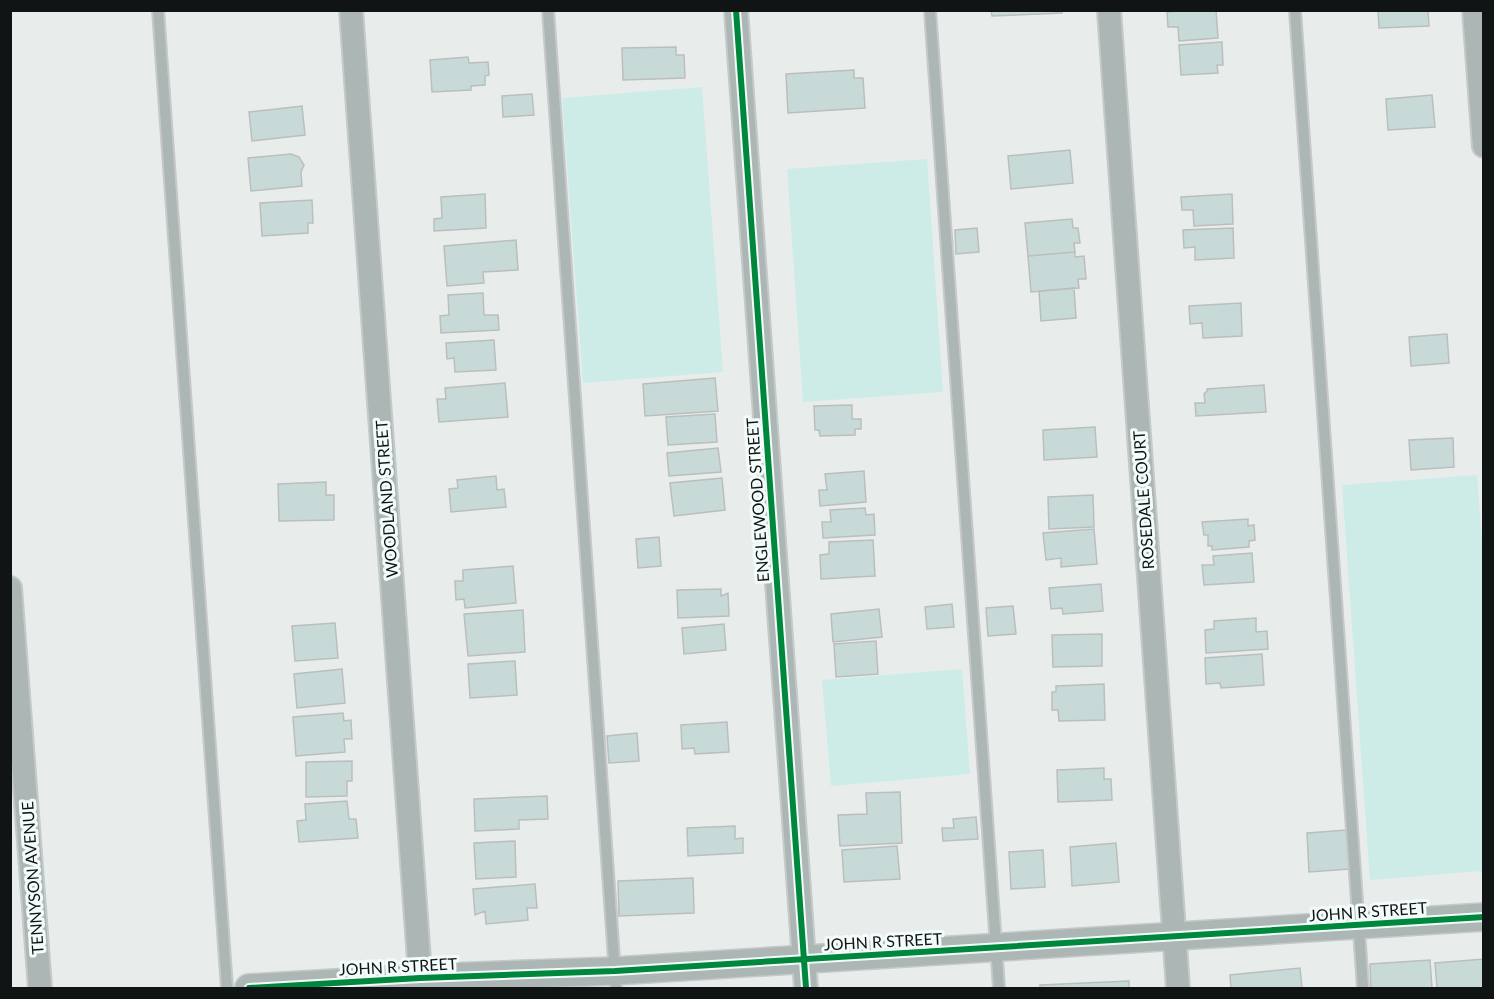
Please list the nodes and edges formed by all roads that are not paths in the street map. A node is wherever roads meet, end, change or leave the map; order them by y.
1 (158, 10) edge
2 (351, 10) edge
3 (548, 10) edge
4 (736, 10) edge
5 (930, 10) edge
6 (1109, 10) edge
7 (1294, 10) edge
8 (1474, 10) edge
9 (1484, 146) edge
10 (10, 588) edge
11 (1484, 917) edge
12 (1359, 925) junction
13 (1174, 937) junction
14 (996, 947) junction
15 (804, 959) junction
16 (616, 980) edge
17 (421, 983) edge
18 (40, 988) edge
19 (227, 988) edge
20 (249, 988) edge
21 (806, 988) edge
22 (999, 988) edge
23 (1178, 988) edge
24 (1363, 988) edge

1 - 19 lane
2 - 17 street, WOODLAND STREET
3 - 16 lane
4 - 15 street, ENGLEWOOD STREET
5 - 14 lane
6 - 13 street, ROSEDALE COURT
7 - 12 lane
8 - 9 street
10 - 18 street, TENNYSON AVENUE
11 - 12 street, JOHN R STREET
12 - 13 street, JOHN R STREET
12 - 24 lane
13 - 14 street, JOHN R STREET
13 - 23 street, ROSEDALE COURT
14 - 15 street, JOHN R STREET
14 - 22 lane
15 - 16 street, JOHN R STREET
15 - 21 street, ENGLEWOOD STREET
16 - 17 street, JOHN R STREET
17 - 20 street, JOHN R STREET

